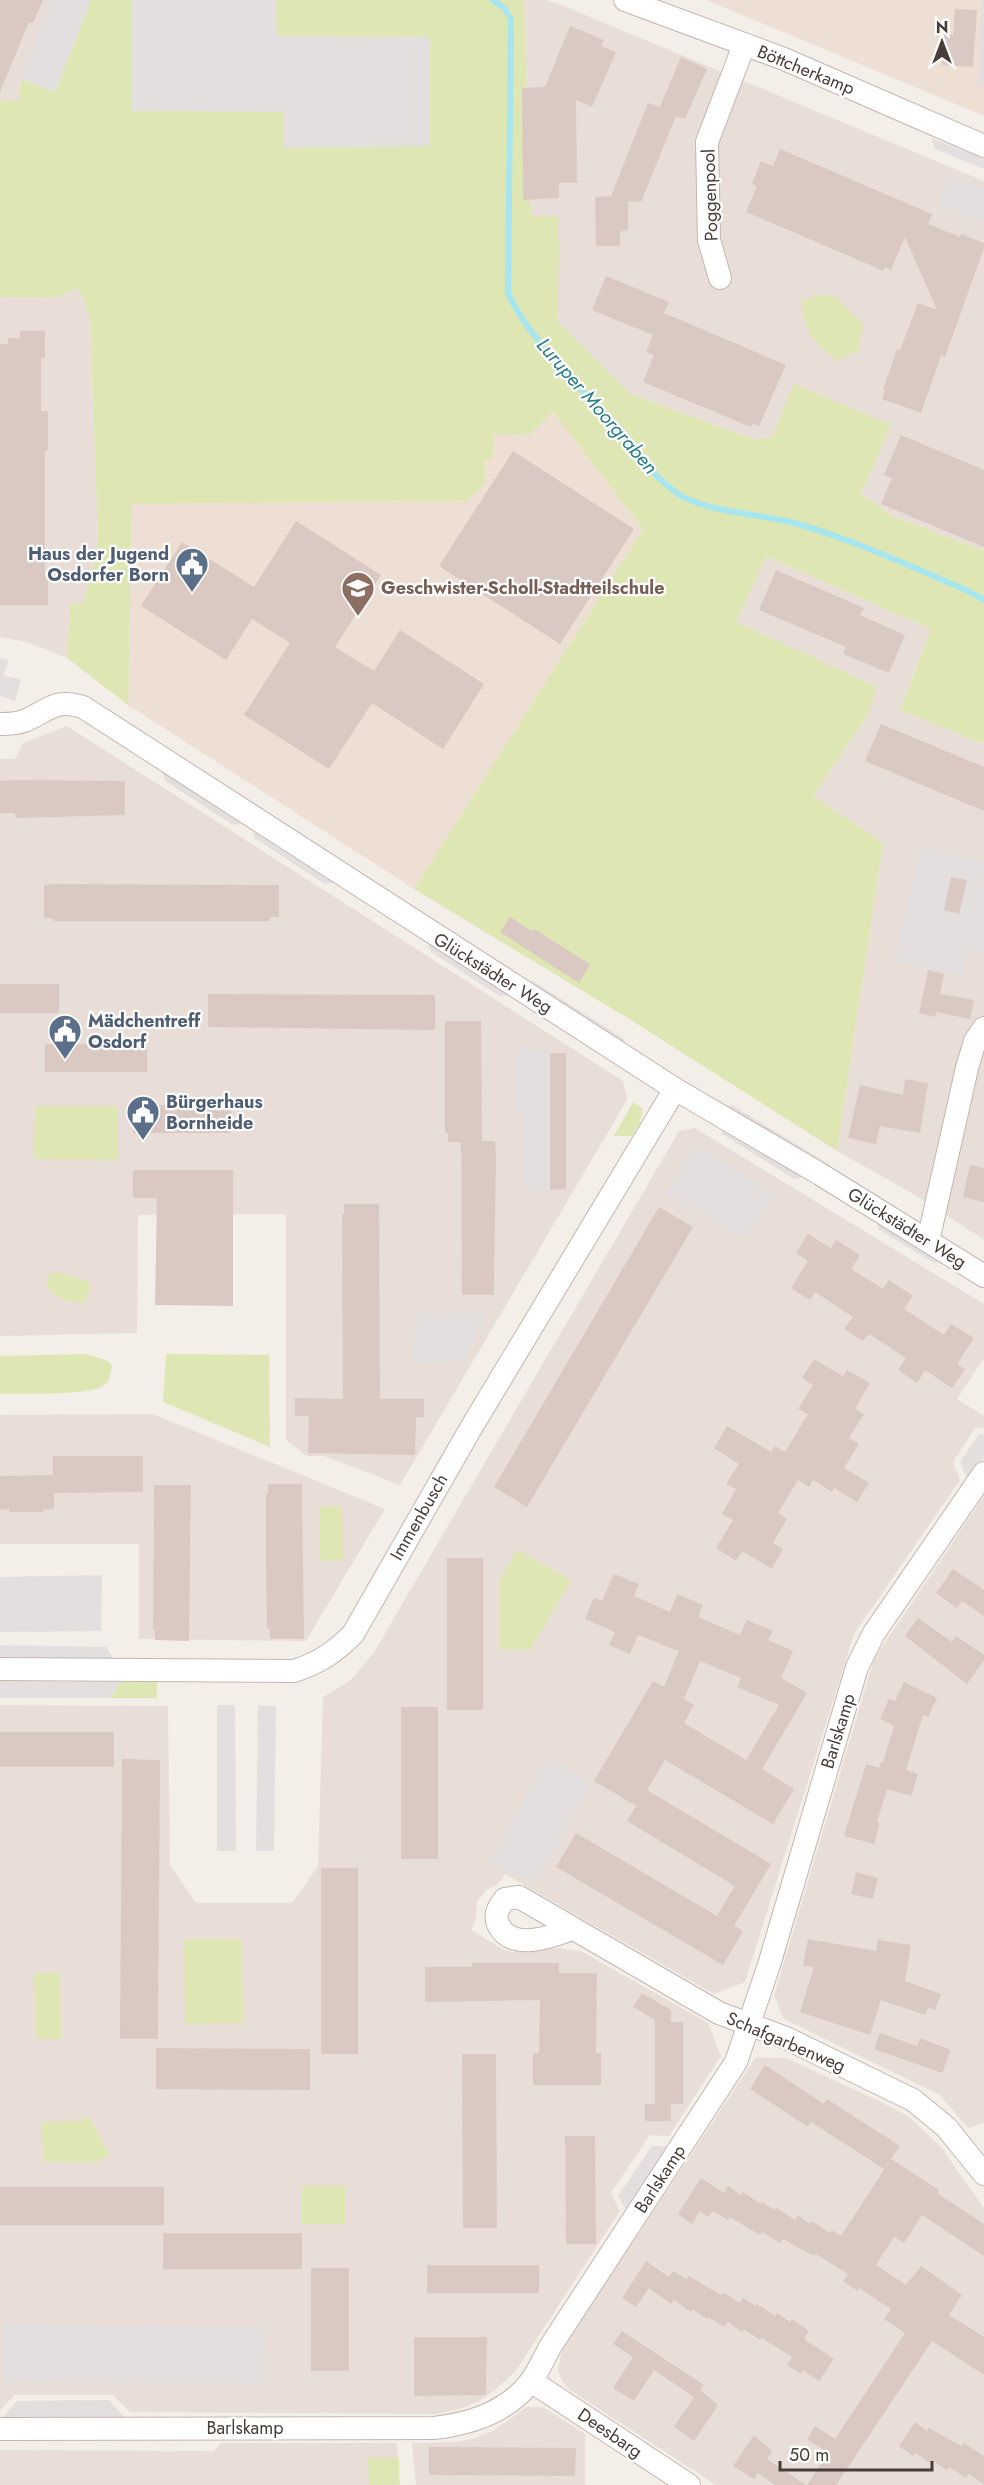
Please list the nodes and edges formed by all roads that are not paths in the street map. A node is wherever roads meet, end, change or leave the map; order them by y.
1 (625, 0) edge
2 (744, 45) junction
3 (984, 146) edge
4 (720, 278) dead end
5 (0, 724) edge
6 (984, 1028) edge
7 (675, 1089) junction
8 (928, 1241) junction
9 (984, 1276) edge
10 (984, 1473) edge
11 (0, 1669) edge
12 (572, 1929) dead end
13 (750, 2024) junction
14 (983, 2169) edge
15 (531, 2381) junction
16 (0, 2428) edge
17 (689, 2485) edge

1 - 2 street, Böttcherkamp
2 - 3 street, Böttcherkamp
2 - 4 street, Poggenpool
5 - 7 street, Glückstädter Weg
6 - 8 street
7 - 8 street, Glückstädter Weg
7 - 11 street, Immenbusch
8 - 9 street, Glückstädter Weg
10 - 13 street, Barlskamp
12 - 13 street, Schafgarbenweg
13 - 14 street, Schafgarbenweg
13 - 15 street, Barlskamp
15 - 16 street, Barlskamp
15 - 17 street, Deesbarg

